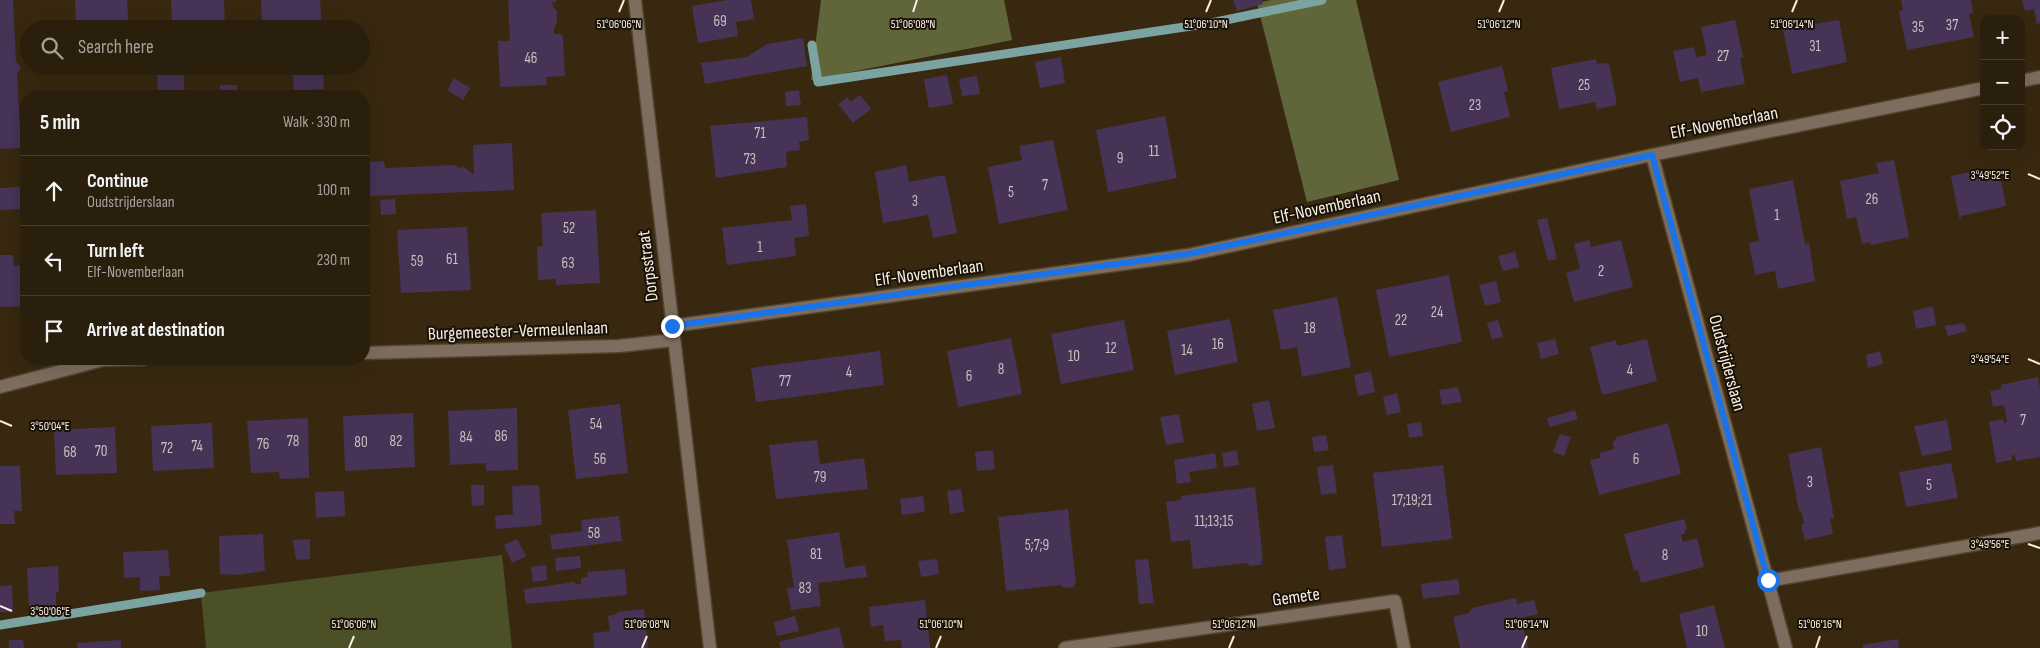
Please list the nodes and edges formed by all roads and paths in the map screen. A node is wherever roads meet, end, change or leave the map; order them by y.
1 (635, 0) edge
2 (2040, 77) edge
3 (2025, 80) edge
4 (1980, 89) edge
5 (1652, 155) junction
6 (672, 326) junction
7 (674, 340) junction
8 (370, 353) edge
9 (83, 365) edge
10 (0, 387) edge
11 (2040, 533) edge
12 (1768, 580) junction
13 (710, 648) edge
14 (1065, 648) edge
15 (1404, 648) edge
16 (1786, 648) edge

1 - 6 street, Dorpsstraat
2 - 3 street
4 - 5 street, Elf-Novemberlaan
5 - 6 street, Elf-Novemberlaan
5 - 12 street, Oudstrijderslaan
6 - 7 street, Dorpsstraat
7 - 8 street, Burgemeester-Vermeulenlaan
7 - 13 street, Dorpsstraat
9 - 10 street
11 - 12 street
12 - 16 street, Oudstrijderslaan
14 - 15 street, Gemete

